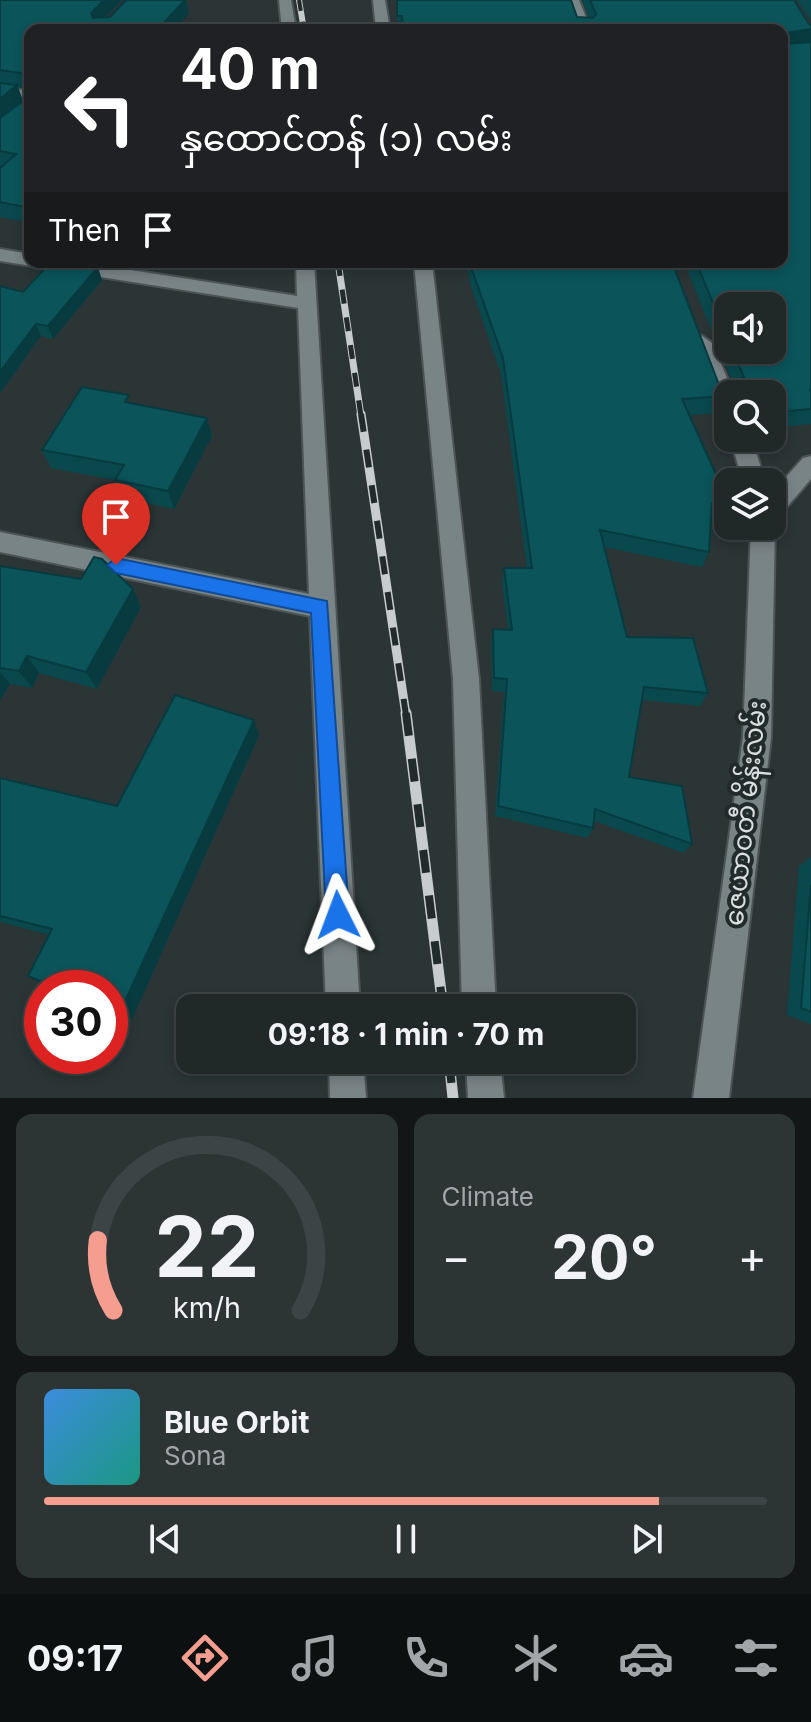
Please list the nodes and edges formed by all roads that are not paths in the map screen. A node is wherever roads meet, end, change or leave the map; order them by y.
1 (285, 0) edge
2 (379, 0) edge
3 (573, 0) edge
4 (288, 24) edge
5 (382, 24) edge
6 (582, 24) edge
7 (0, 91) edge
8 (24, 94) edge
9 (0, 255) edge
10 (24, 259) edge
11 (81, 268) edge
12 (306, 268) edge
13 (424, 268) edge
14 (309, 304) junction
15 (697, 329) edge
16 (718, 380) edge
17 (811, 464) edge
18 (786, 493) edge
19 (763, 540) edge
20 (0, 542) edge
21 (320, 607) junction
22 (342, 994) edge
23 (478, 994) edge
24 (347, 1074) edge
25 (484, 1074) edge
26 (348, 1098) edge
27 (486, 1098) edge
28 (711, 1098) edge

1 - 4 street
2 - 5 street
3 - 6 street
7 - 8 street
9 - 10 street
11 - 14 street
12 - 14 street
13 - 23 street
14 - 21 street
15 - 16 street
17 - 18 street
19 - 28 street, ဇေယာဝတီ မိန်းလမ်း
20 - 21 street
21 - 22 street
24 - 26 street
25 - 27 street

